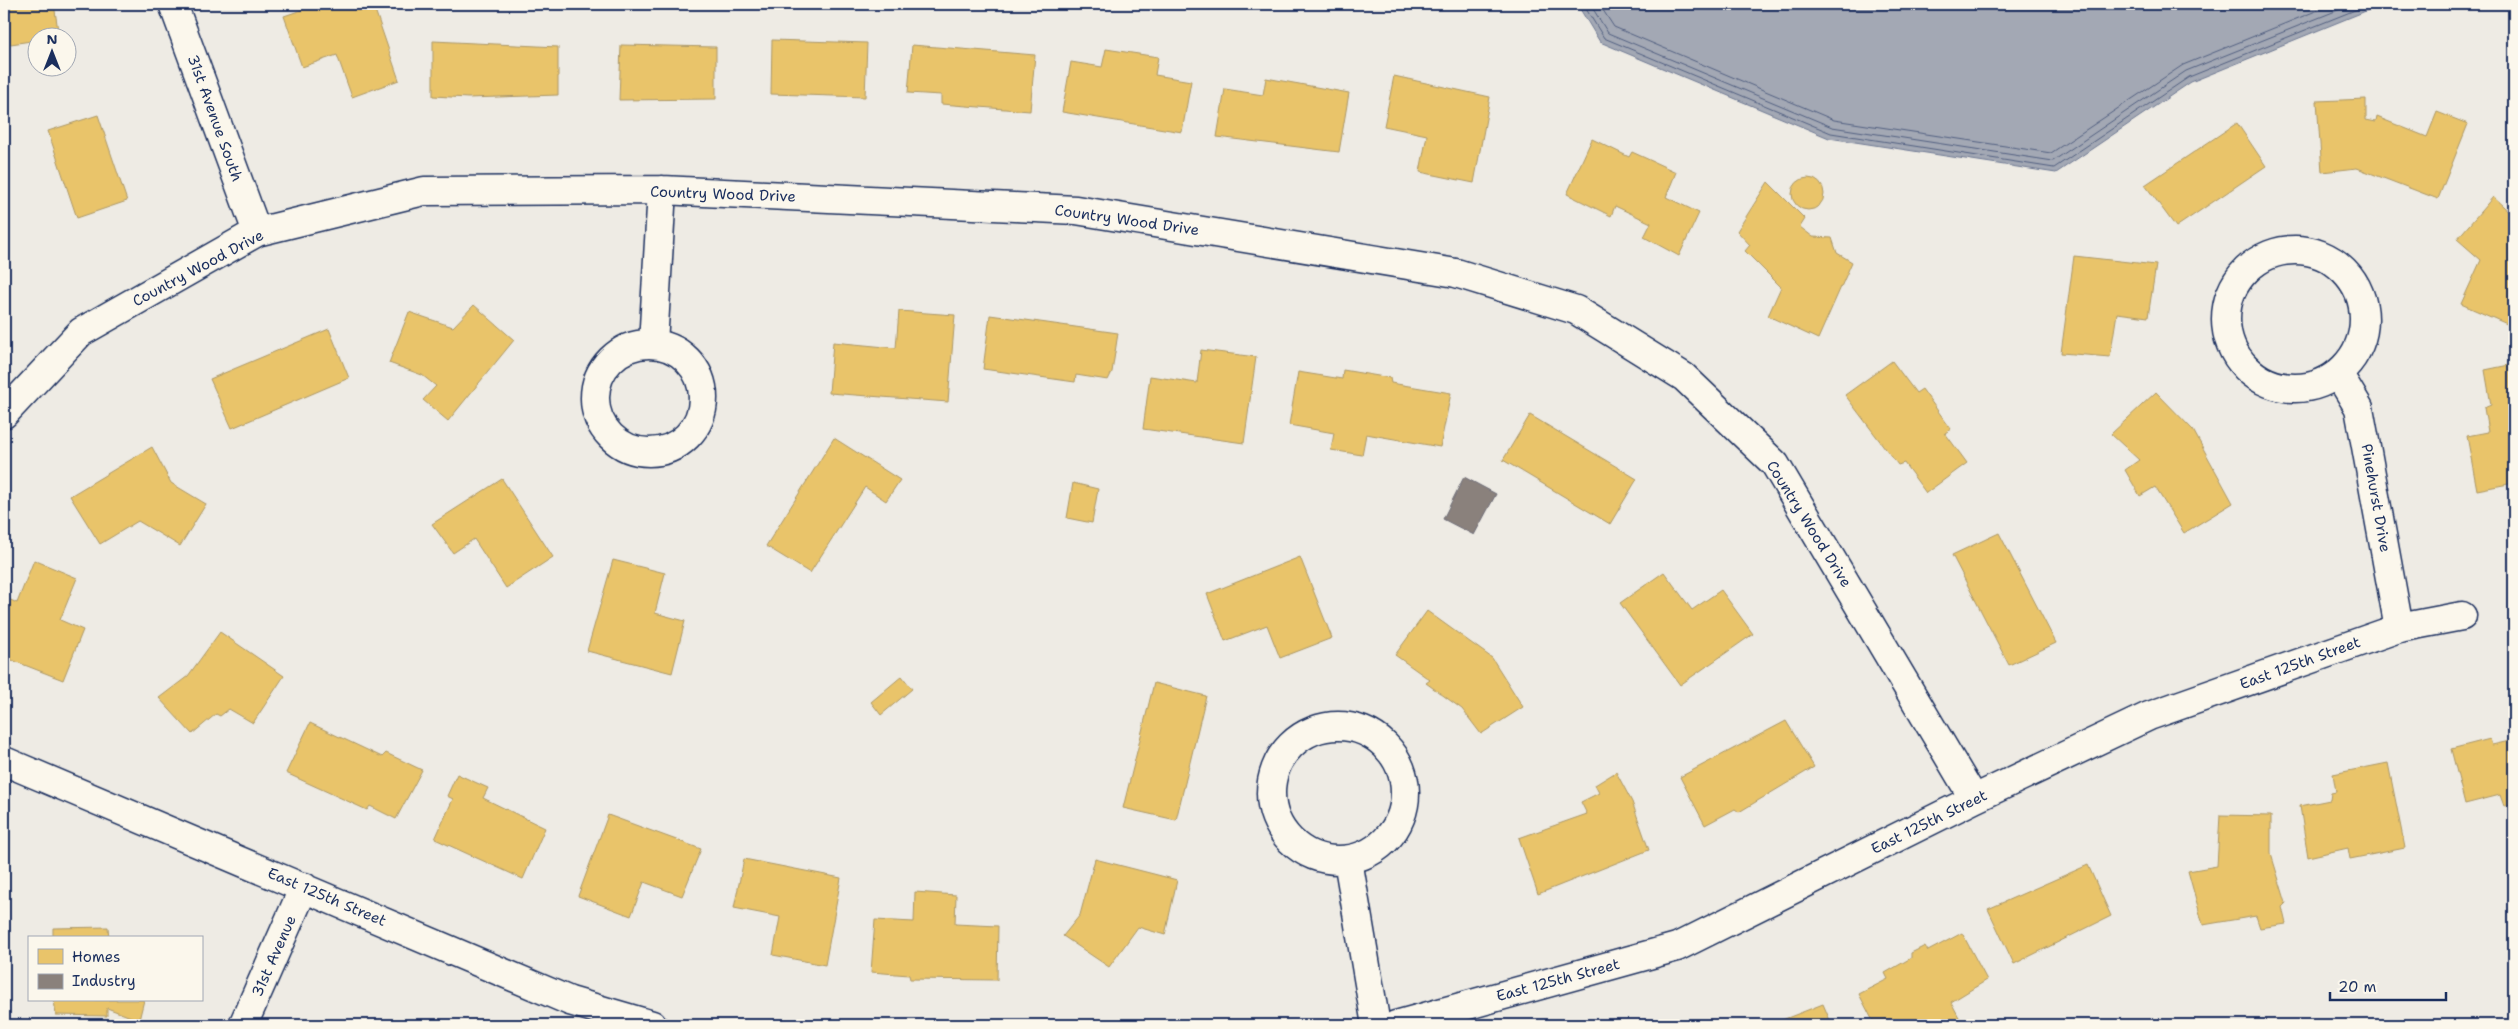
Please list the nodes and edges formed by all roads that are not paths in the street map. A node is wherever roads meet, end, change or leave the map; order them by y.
1 (173, 4) edge
2 (662, 190) junction
3 (257, 232) junction
4 (653, 344) dead end
5 (2338, 374) junction
6 (4, 414) edge
7 (2462, 616) dead end
8 (2399, 628) junction
9 (4, 761) edge
10 (1974, 799) junction
11 (1348, 860) junction
12 (304, 887) junction
13 (243, 1025) edge
14 (652, 1025) edge
15 (1376, 1025) edge
16 (1396, 1025) edge

1 - 3 street, 31st Avenue South
2 - 3 street, Country Wood Drive
2 - 4 street
2 - 10 street, Country Wood Drive
3 - 6 street, Country Wood Drive
5 - 5 street
5 - 8 street, Pinehurst Drive
7 - 8 street, East 125th Street
8 - 10 street, East 125th Street
9 - 12 street, East 125th Street
10 - 16 street, East 125th Street
11 - 11 street
11 - 15 street
12 - 13 street, 31st Avenue
12 - 14 street, East 125th Street

